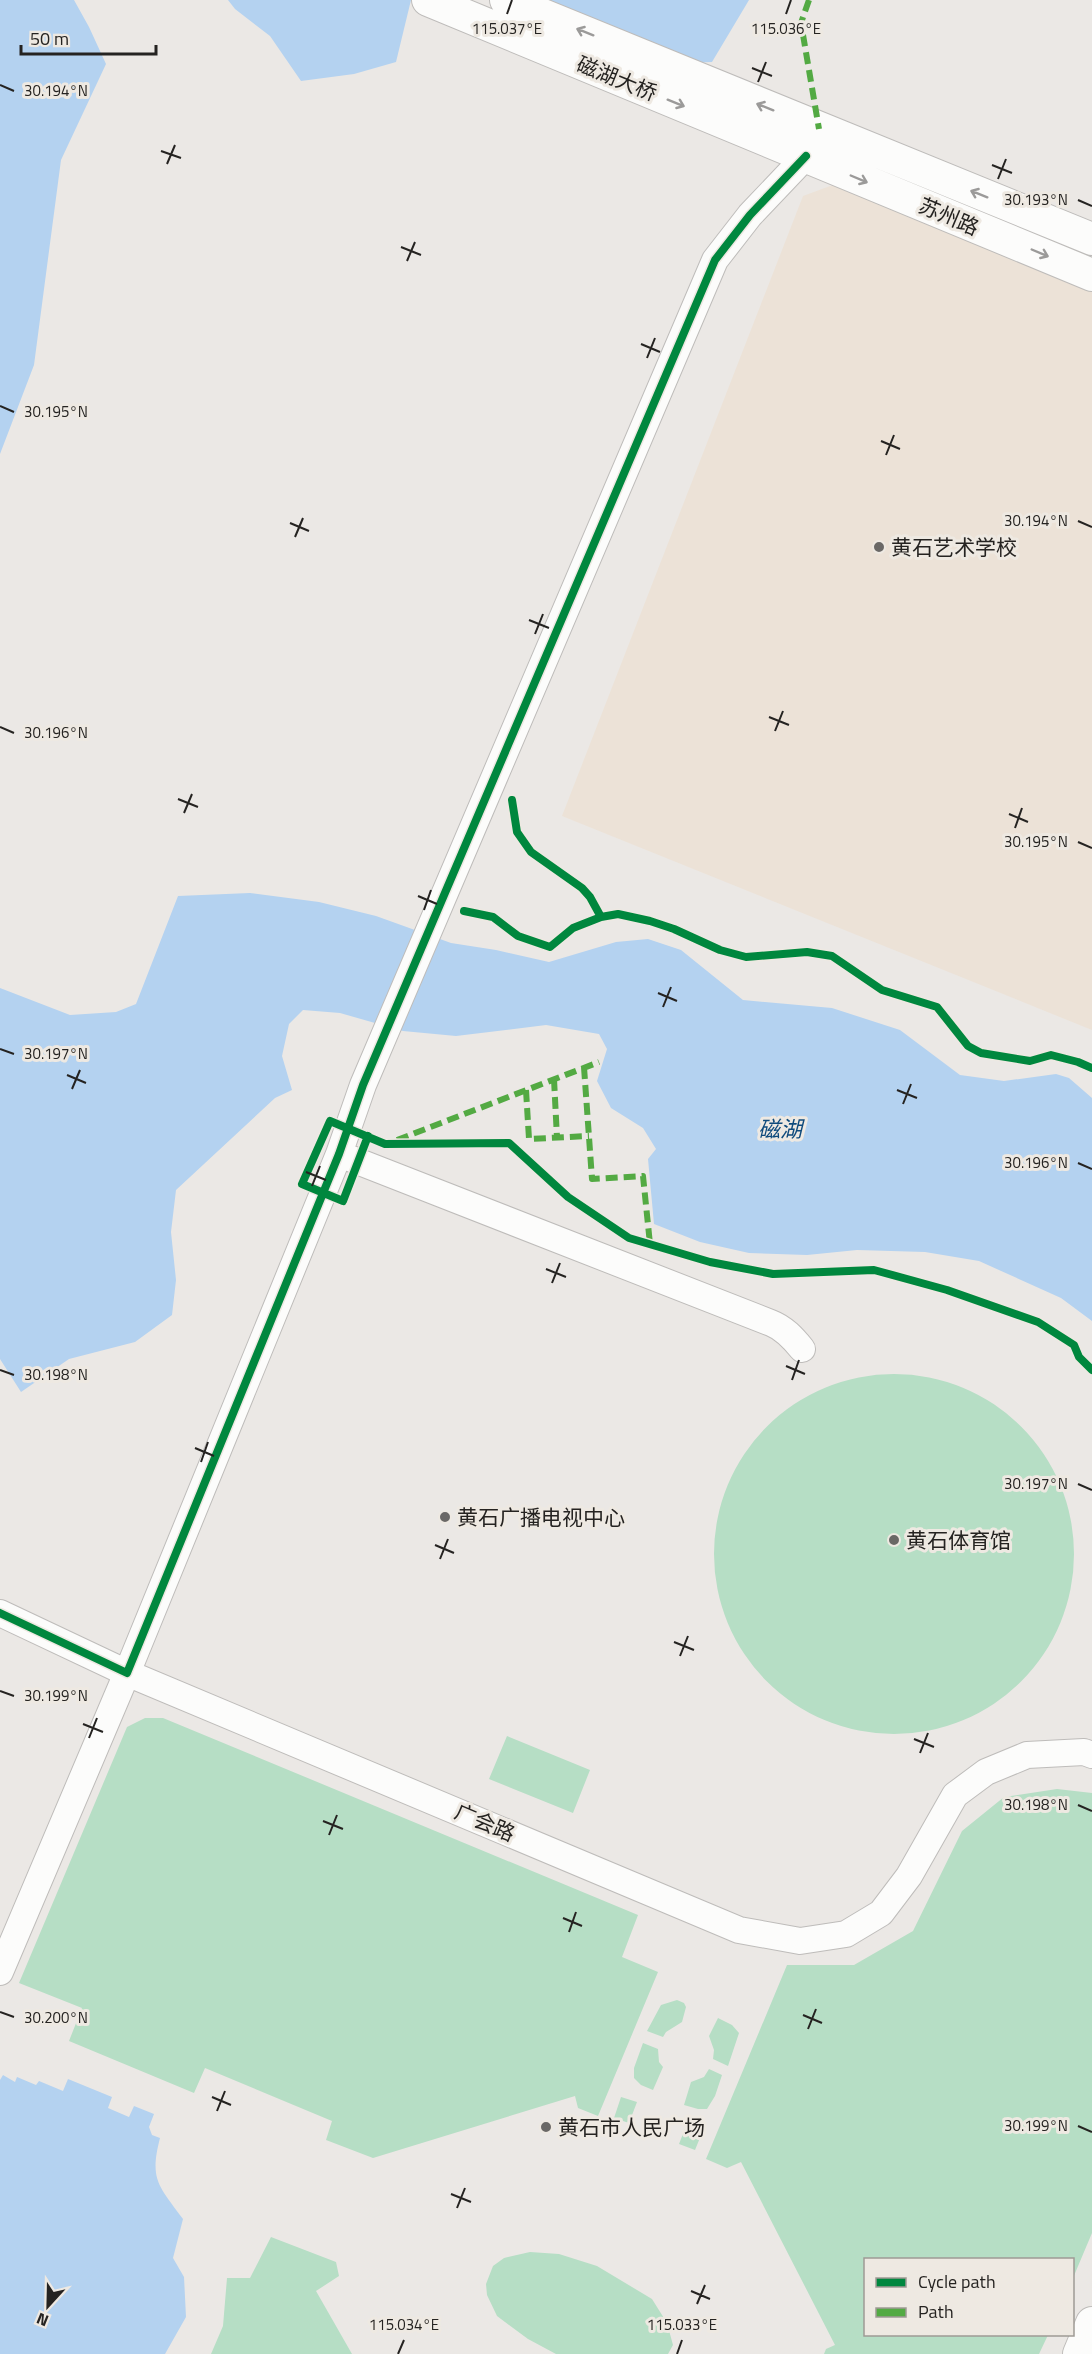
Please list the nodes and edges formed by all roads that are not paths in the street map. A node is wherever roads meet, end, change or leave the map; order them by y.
1 (428, 0) edge
2 (506, 0) edge
3 (812, 142) junction
4 (1092, 239) edge
5 (1092, 275) edge
6 (339, 1154) junction
7 (802, 1349) dead end
8 (0, 1613) edge
9 (127, 1673) junction
10 (1092, 1755) edge
11 (0, 1972) edge
12 (1092, 2323) edge
13 (1079, 2354) edge

1 -> 3 main road, 磁湖大桥
3 -> 2 main road, 磁湖大桥
4 -> 3 main road, 苏州路
3 -> 5 main road, 苏州路
3 - 6 street
6 - 7 street
6 - 9 street
8 - 9 street, 广会路
9 - 10 street, 广会路
9 - 11 street
12 - 13 main road

